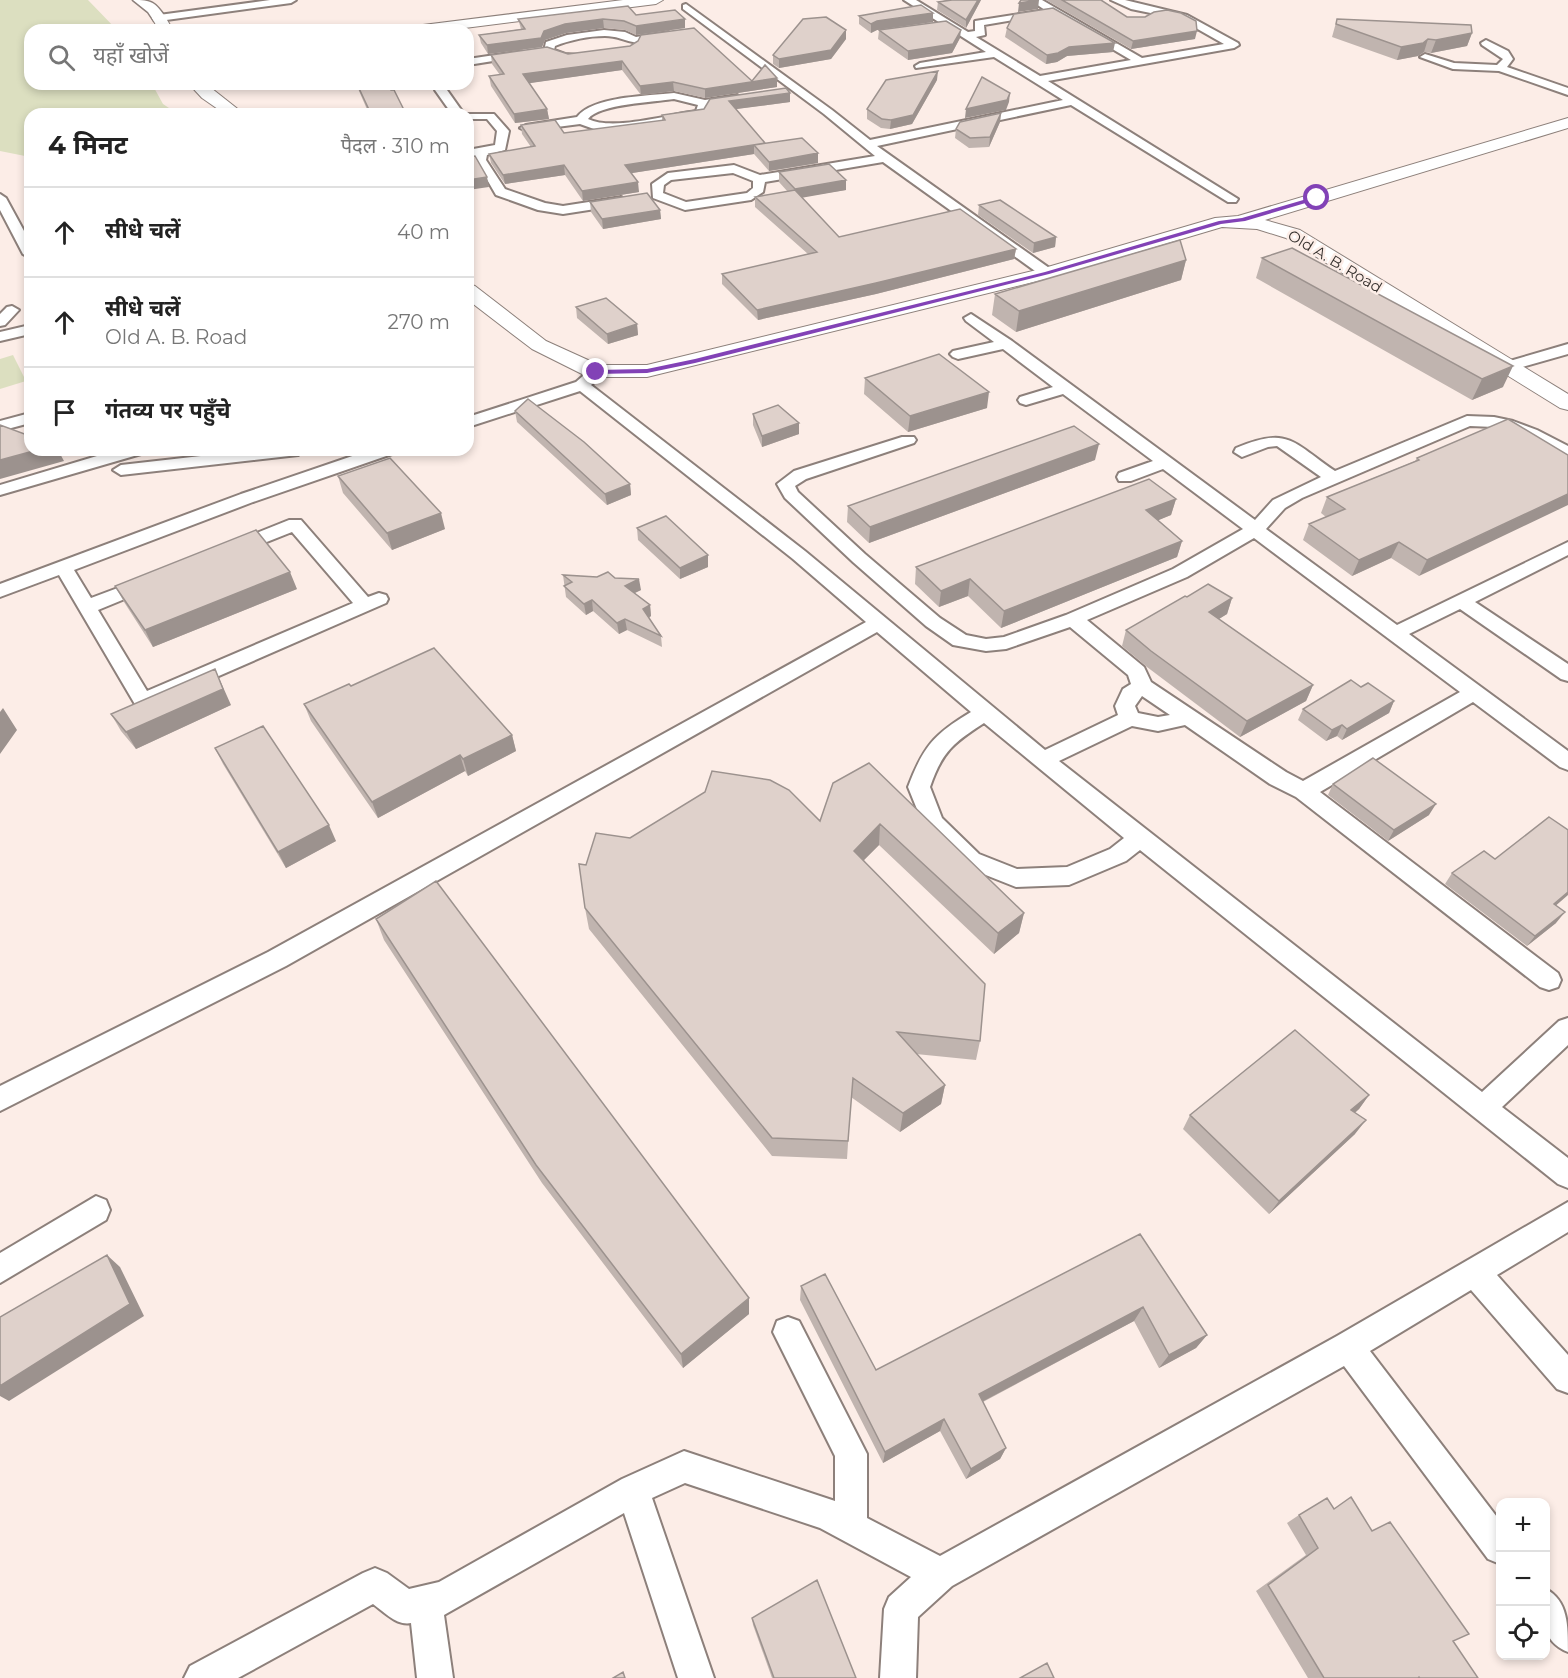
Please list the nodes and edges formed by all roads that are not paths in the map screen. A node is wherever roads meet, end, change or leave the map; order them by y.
1 (140, 0) edge
2 (201, 0) edge
3 (289, 0) edge
4 (656, 0) edge
5 (909, 0) edge
6 (1035, 0) edge
7 (1116, 0) edge
8 (686, 8) dead end
9 (1054, 10) junction
10 (206, 11) junction
11 (162, 24) edge
12 (464, 24) edge
13 (949, 24) junction
14 (928, 27) edge
15 (682, 34) edge
16 (967, 36) junction
17 (1486, 43) dead end
18 (538, 52) junction
19 (996, 53) junction
20 (590, 56) edge
21 (1425, 57) edge
22 (1140, 61) junction
23 (474, 62) edge
24 (920, 66) edge
25 (1500, 68) junction
26 (1040, 79) junction
27 (203, 90) edge
28 (441, 90) edge
29 (1568, 92) edge
30 (751, 96) edge
31 (1073, 101) junction
32 (705, 103) junction
33 (227, 108) edge
34 (454, 108) edge
35 (474, 116) edge
36 (581, 120) junction
37 (1568, 123) edge
38 (503, 131) junction
39 (868, 144) junction
40 (475, 154) edge
41 (886, 158) junction
42 (759, 178) junction
43 (646, 196) junction
44 (0, 198) edge
45 (1232, 199) dead end
46 (1243, 220) junction
47 (16, 227) junction
48 (0, 231) edge
49 (24, 242) edge
50 (1047, 273) junction
51 (474, 295) edge
52 (12, 310) dead end
53 (971, 318) dead end
54 (0, 322) edge
55 (24, 331) edge
56 (0, 337) edge
57 (1007, 344) junction
58 (1568, 349) edge
59 (958, 354) dead end
60 (1508, 366) junction
61 (589, 378) junction
62 (1065, 388) junction
63 (1026, 400) dead end
64 (1568, 403) edge
65 (24, 420) edge
66 (474, 420) edge
67 (0, 426) edge
68 (908, 440) dead end
69 (1242, 452) dead end
70 (1568, 453) edge
71 (115, 456) edge
72 (227, 456) edge
73 (369, 456) edge
74 (1167, 462) junction
75 (121, 470) dead end
76 (1125, 477) dead end
77 (1334, 478) junction
78 (0, 490) edge
79 (1256, 530) junction
80 (1568, 548) edge
81 (219, 555) edge
82 (63, 567) junction
83 (164, 576) edge
84 (0, 591) edge
85 (1461, 600) junction
86 (87, 607) junction
87 (1072, 619) junction
88 (880, 622) junction
89 (1394, 634) junction
90 (1568, 674) edge
91 (1142, 686) junction
92 (1473, 693) junction
93 (985, 713) junction
94 (1184, 716) junction
95 (1130, 718) junction
96 (1043, 760) junction
97 (1568, 762) edge
98 (1304, 791) junction
99 (1140, 838) junction
100 (1550, 980) dead end
101 (1568, 1029) edge
102 (0, 1099) edge
103 (1482, 1108) junction
104 (1568, 1175) edge
105 (96, 1210) dead end
106 (1568, 1216) edge
107 (0, 1269) edge
108 (1475, 1272) junction
109 (788, 1332) dead end
110 (1348, 1347) junction
111 (1568, 1378) edge
112 (633, 1490) junction
113 (851, 1527) junction
114 (1496, 1542) edge
115 (940, 1574) junction
116 (425, 1602) junction
117 (1550, 1612) edge
118 (1568, 1635) edge
119 (202, 1678) edge
120 (435, 1678) edge
121 (696, 1678) edge
122 (898, 1678) edge

1 - 11 main road
2 - 10 street
3 - 10 street
4 - 12 street
5 - 13 street
6 - 9 street
7 - 22 street
8 - 39 street
9 - 16 street
9 - 22 street
10 - 11 street
13 - 14 street
13 - 16 street
15 - 18 street
16 - 19 street
17 - 25 street
18 - 20 street
18 - 23 street
19 - 24 street
19 - 26 street
21 - 25 street
22 - 26 street
25 - 29 street
26 - 31 street
27 - 33 street
28 - 34 street
30 - 32 street
31 - 39 street
31 - 45 street
32 - 36 street
32 - 36 street
35 - 38 street
36 - 38 street
37 - 46 street
38 - 40 street
39 - 41 street
40 - 43 street
41 - 42 street
41 - 50 street
42 - 43 street
42 - 43 street
44 - 47 street
46 - 50 street, Old A. B. Road
46 - 60 street, Old A. B. Road
47 - 48 street
47 - 49 street
50 - 61 street, Old A. B. Road
51 - 61 street, Old A. B. Road
52 - 54 street
53 - 57 street
55 - 56 street
57 - 59 street
57 - 62 street
58 - 60 street
60 - 64 street, Old A. B. Road
61 - 66 street
61 - 88 street
62 - 63 street
62 - 74 street
65 - 67 street
68 - 87 street
69 - 77 street
70 - 77 street
71 - 78 street
72 - 75 street
73 - 82 street
74 - 76 street
74 - 79 street
77 - 79 street
79 - 87 street
79 - 89 street
80 - 85 street
81 - 86 street
82 - 84 street
82 - 86 street
83 - 86 street
85 - 89 street
85 - 90 street
87 - 91 street
88 - 93 street
88 - 102 street
89 - 92 street
91 - 94 street
91 - 95 street
92 - 97 street
92 - 98 street
93 - 96 street
93 - 99 street
94 - 95 street
94 - 98 street
95 - 96 street
96 - 99 street
98 - 100 street
99 - 103 street
101 - 103 street
103 - 104 street
105 - 107 street
106 - 108 street
108 - 110 street
108 - 111 street
109 - 113 street
110 - 114 street
110 - 115 street
112 - 113 street
112 - 116 street
112 - 121 street
113 - 115 street
115 - 122 street
116 - 119 street
116 - 120 street
117 - 118 street

